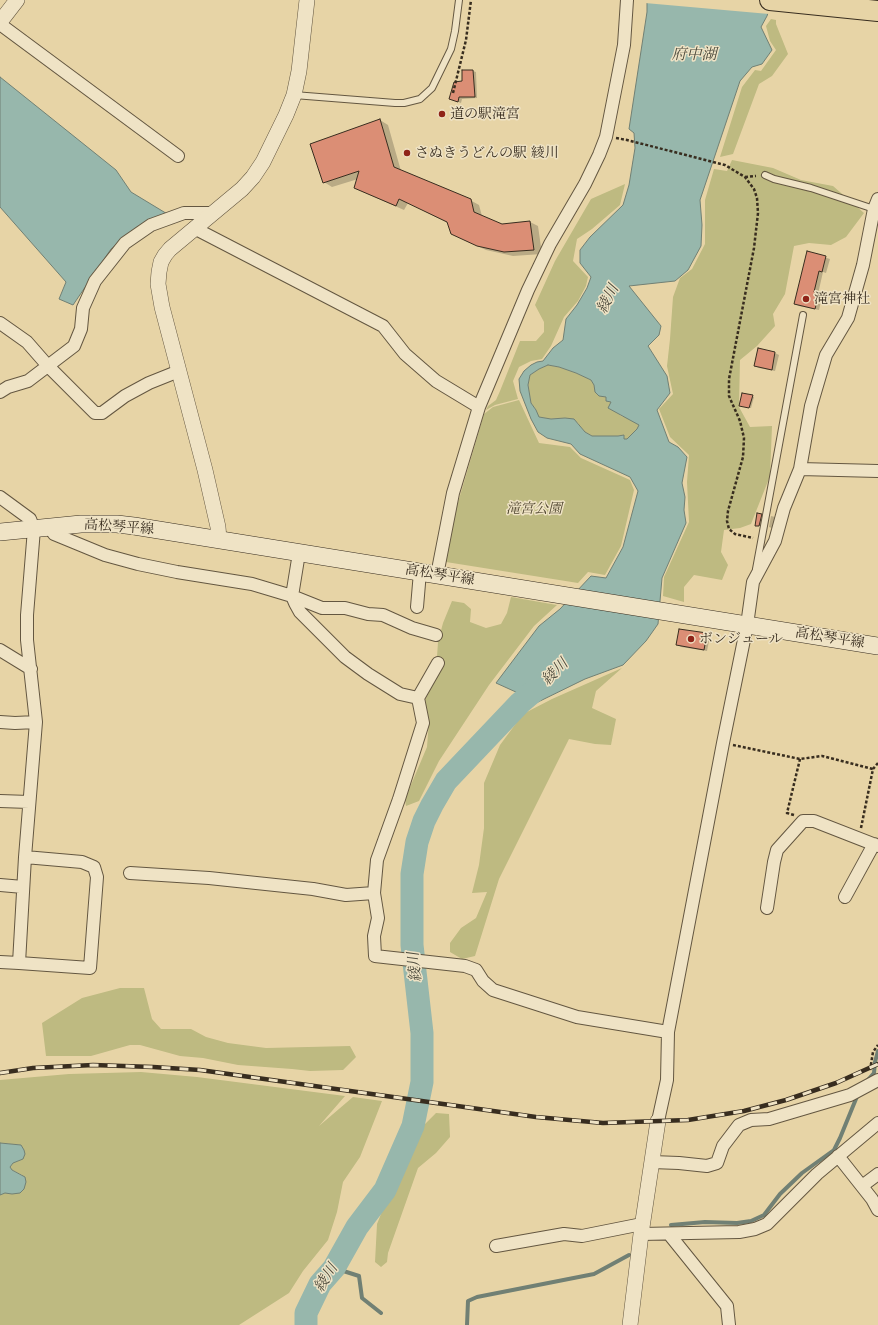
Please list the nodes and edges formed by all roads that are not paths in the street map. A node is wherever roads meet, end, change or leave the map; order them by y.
1 (17, 0) edge
2 (307, 0) edge
3 (459, 0) edge
4 (627, 0) edge
5 (770, 0) edge
6 (878, 11) edge
7 (0, 23) edge
8 (294, 95) junction
9 (178, 156) dead end
10 (765, 175) dead end
11 (876, 204) edge
12 (212, 213) junction
13 (194, 228) junction
14 (803, 315) dead end
15 (0, 323) edge
16 (48, 366) junction
17 (179, 371) junction
18 (0, 392) edge
19 (479, 407) junction
20 (800, 469) junction
21 (878, 471) edge
22 (0, 497) edge
23 (41, 528) junction
24 (0, 532) edge
25 (219, 539) junction
26 (299, 553) junction
27 (420, 572) junction
28 (437, 575) junction
29 (753, 582) junction
30 (292, 596) junction
31 (417, 607) dead end
32 (747, 625) junction
33 (436, 635) dead end
34 (878, 646) edge
35 (0, 650) edge
36 (438, 663) dead end
37 (31, 669) junction
38 (418, 698) junction
39 (0, 722) edge
40 (36, 722) junction
41 (0, 801) edge
42 (29, 802) junction
43 (876, 845) edge
44 (25, 858) junction
45 (130, 873) dead end
46 (0, 885) edge
47 (23, 887) junction
48 (374, 893) junction
49 (845, 897) dead end
50 (767, 908) dead end
51 (0, 962) edge
52 (19, 963) junction
53 (668, 1032) junction
54 (874, 1076) edge
55 (658, 1121) joint
56 (878, 1123) edge
57 (838, 1156) junction
58 (652, 1162) junction
59 (878, 1174) edge
60 (862, 1186) junction
61 (878, 1210) edge
62 (641, 1229) junction
63 (669, 1234) junction
64 (496, 1246) dead end
65 (630, 1325) edge
66 (729, 1325) edge

1 - 7 street
2 - 8 street
3 - 8 lane
4 - 19 street
5 - 6 highway
7 - 9 street
8 - 12 street
10 - 11 lane
11 - 20 street
12 - 13 street
12 - 16 street
13 - 17 street
13 - 19 street
14 - 29 lane
15 - 16 street
16 - 17 street
16 - 18 street
17 - 25 street
19 - 28 street
20 - 21 street
20 - 29 street
22 - 23 street
23 - 24 main road, 高松琴平線
23 - 25 main road, 高松琴平線
23 - 30 street
23 - 37 street
25 - 26 main road, 高松琴平線
26 - 27 main road, 高松琴平線
26 - 30 street
27 - 28 main road, 高松琴平線
27 - 31 street
28 - 32 main road, 高松琴平線
29 - 32 street
30 - 33 street
30 - 38 street
32 - 34 main road, 高松琴平線
32 - 53 street
35 - 37 street
36 - 38 street
37 - 40 street
38 - 48 street
39 - 40 street
40 - 42 street
41 - 42 street
42 - 44 street
43 - 49 street
43 - 50 street
44 - 47 street
44 - 52 street
45 - 48 street
46 - 47 street
47 - 52 street
48 - 53 street
51 - 52 street
53 - 55 street
54 - 58 street
55 - 58 street
56 - 57 street
57 - 60 street
57 - 63 street
58 - 62 street
59 - 60 street
60 - 61 street
62 - 63 street
62 - 64 street
62 - 65 street
63 - 66 street

